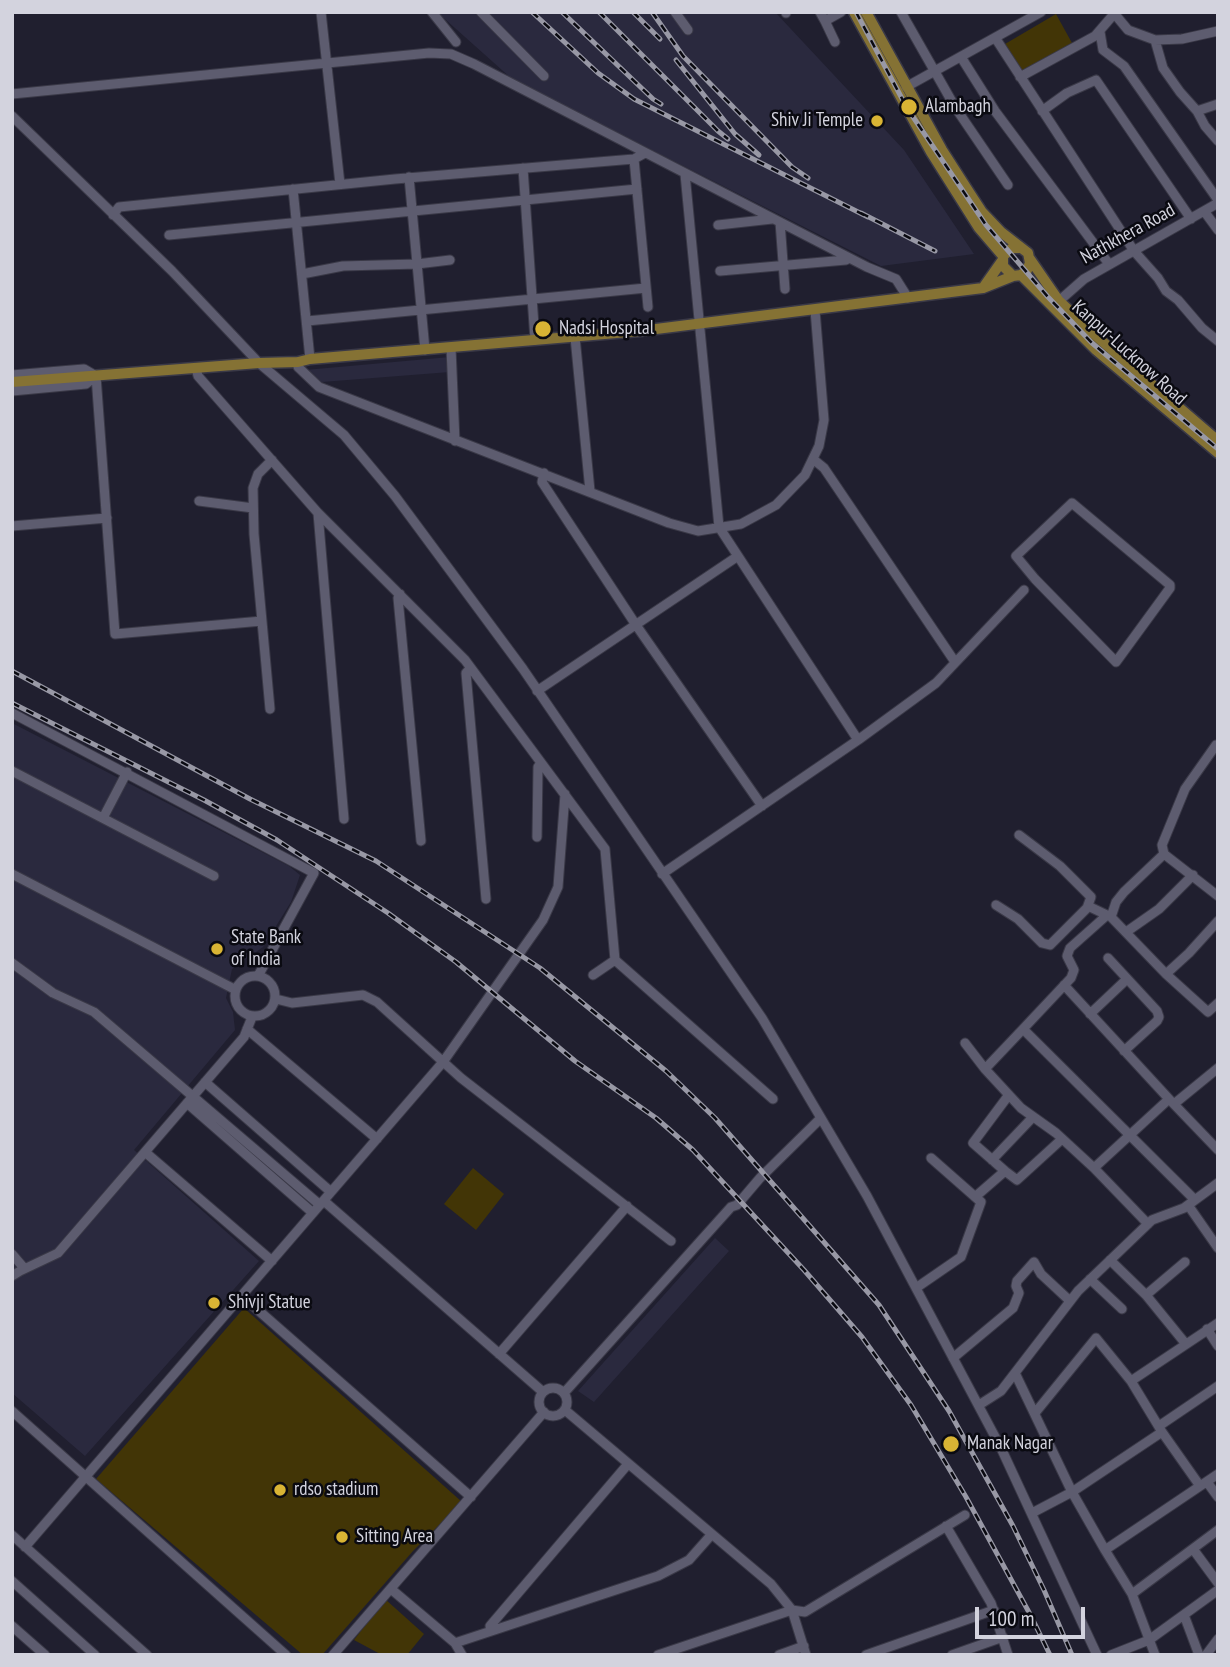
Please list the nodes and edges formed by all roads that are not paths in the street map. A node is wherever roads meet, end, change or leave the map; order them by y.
1 (321, 12) edge
2 (432, 12) edge
3 (481, 12) edge
4 (675, 12) edge
5 (841, 12) edge
6 (854, 12) edge
7 (866, 12) edge
8 (901, 12) edge
9 (1041, 12) edge
10 (1114, 13) edge
11 (822, 17) edge
12 (688, 30) dead end
13 (1218, 31) edge
14 (1100, 32) junction
15 (996, 38) junction
16 (1155, 40) junction
17 (456, 42) dead end
18 (835, 42) dead end
19 (961, 57) junction
20 (327, 63) junction
21 (935, 71) junction
22 (544, 76) dead end
23 (1020, 77) junction
24 (906, 87) junction
25 (12, 94) edge
26 (1218, 104) edge
27 (1042, 111) junction
28 (1196, 111) junction
29 (12, 116) edge
30 (1217, 143) edge
31 (645, 153) junction
32 (634, 159) junction
33 (523, 168) junction
34 (685, 174) junction
35 (409, 177) junction
36 (340, 184) junction
37 (1008, 185) dead end
38 (637, 189) junction
39 (293, 190) junction
40 (526, 200) junction
41 (1218, 201) edge
42 (412, 211) junction
43 (1204, 211) junction
44 (113, 215) junction
45 (1191, 219) junction
46 (777, 221) junction
47 (297, 222) junction
48 (718, 225) dead end
49 (1218, 230) edge
50 (169, 235) dead end
51 (1020, 248) junction
52 (1134, 251) junction
53 (849, 258) junction
54 (1002, 259) junction
55 (1030, 259) junction
56 (450, 260) dead end
57 (417, 264) junction
58 (1109, 264) junction
59 (783, 266) junction
60 (720, 271) dead end
61 (302, 274) junction
62 (1017, 275) junction
63 (646, 288) junction
64 (983, 288) junction
65 (785, 289) dead end
66 (908, 298) junction
67 (532, 300) junction
68 (1059, 301) junction
69 (648, 307) dead end
70 (421, 310) junction
71 (815, 310) junction
72 (307, 321) junction
73 (698, 324) junction
74 (575, 337) junction
75 (535, 340) junction
76 (1218, 341) edge
77 (451, 348) junction
78 (425, 350) junction
79 (310, 359) junction
80 (298, 362) junction
81 (259, 363) junction
82 (196, 368) junction
83 (12, 375) edge
84 (91, 376) junction
85 (12, 382) edge
86 (12, 391) edge
87 (1189, 423) junction
88 (455, 441) junction
89 (1218, 441) edge
90 (1218, 453) edge
91 (813, 459) junction
92 (272, 460) junction
93 (544, 472) junction
94 (590, 491) junction
95 (200, 501) dead end
96 (253, 508) junction
97 (318, 513) junction
98 (107, 518) junction
99 (12, 526) edge
100 (719, 527) junction
101 (738, 556) junction
102 (1167, 580) joint
103 (1024, 590) dead end
104 (400, 594) junction
105 (262, 621) junction
106 (636, 625) junction
107 (956, 662) junction
108 (471, 667) junction
109 (537, 691) junction
110 (270, 709) dead end
111 (12, 713) edge
112 (858, 740) junction
113 (1216, 745) edge
114 (541, 763) junction
115 (12, 771) edge
116 (127, 772) junction
117 (565, 794) junction
118 (762, 806) junction
119 (103, 818) junction
120 (344, 819) dead end
121 (1019, 835) dead end
122 (537, 836) dead end
123 (421, 841) dead end
124 (1164, 854) junction
125 (12, 874) edge
126 (662, 874) junction
127 (1193, 875) junction
128 (214, 876) dead end
129 (1218, 896) edge
130 (486, 899) dead end
131 (996, 905) dead end
132 (1088, 906) junction
133 (1108, 917) junction
134 (1218, 921) edge
135 (1129, 930) dead end
136 (1108, 958) dead end
137 (615, 960) junction
138 (12, 963) edge
139 (1166, 974) junction
140 (593, 975) dead end
141 (258, 976) junction
142 (1127, 979) junction
143 (1064, 985) junction
144 (236, 990) junction
145 (276, 999) junction
146 (1218, 1003) edge
147 (1090, 1014) junction
148 (252, 1017) junction
149 (1023, 1029) junction
150 (247, 1030) junction
151 (965, 1043) dead end
152 (1124, 1051) junction
153 (443, 1062) junction
154 (1218, 1068) edge
155 (985, 1069) junction
156 (205, 1083) junction
157 (194, 1095) junction
158 (1008, 1096) junction
159 (773, 1100) dead end
160 (1172, 1101) junction
161 (187, 1103) junction
162 (1033, 1117) junction
163 (821, 1118) junction
164 (1131, 1135) junction
165 (377, 1139) junction
166 (1062, 1139) junction
167 (1218, 1150) edge
168 (145, 1152) junction
169 (931, 1158) dead end
170 (992, 1160) junction
171 (1094, 1168) junction
172 (1005, 1171) junction
173 (1218, 1184) edge
174 (331, 1192) junction
175 (975, 1197) junction
176 (322, 1203) junction
177 (1191, 1203) junction
178 (627, 1206) junction
179 (313, 1213) junction
180 (1148, 1224) junction
181 (671, 1241) dead end
182 (1218, 1248) edge
183 (12, 1254) edge
184 (1110, 1260) junction
185 (272, 1261) junction
186 (1185, 1262) dead end
187 (24, 1268) junction
188 (12, 1276) edge
189 (1090, 1279) junction
190 (916, 1287) junction
191 (1146, 1295) junction
192 (242, 1296) junction
193 (1070, 1301) junction
194 (1122, 1309) dead end
195 (1218, 1322) edge
196 (1207, 1329) junction
197 (1185, 1343) junction
198 (1218, 1346) edge
199 (499, 1354) junction
200 (953, 1358) junction
201 (1016, 1373) junction
202 (1131, 1381) junction
203 (1218, 1386) edge
204 (543, 1392) junction
205 (564, 1393) junction
206 (979, 1405) junction
207 (565, 1410) junction
208 (12, 1411) edge
209 (544, 1412) junction
210 (1035, 1413) junction
211 (1161, 1429) junction
212 (628, 1464) junction
213 (1218, 1474) edge
214 (86, 1476) junction
215 (1204, 1484) junction
216 (1072, 1492) junction
217 (471, 1497) junction
218 (1218, 1497) edge
219 (1032, 1513) junction
220 (965, 1515) dead end
221 (946, 1526) junction
222 (1218, 1531) edge
223 (712, 1534) junction
224 (12, 1535) edge
225 (25, 1546) junction
226 (1193, 1549) junction
227 (1105, 1550) junction
228 (12, 1581) edge
229 (1218, 1583) edge
230 (391, 1589) junction
231 (1218, 1590) edge
232 (1132, 1594) junction
233 (792, 1610) junction
234 (994, 1611) junction
235 (1184, 1615) junction
236 (12, 1626) edge
237 (491, 1631) junction
238 (1003, 1637) junction
239 (1218, 1639) edge
240 (1149, 1640) junction
241 (455, 1643) junction
242 (805, 1650) edge
243 (45, 1655) edge
244 (95, 1655) edge
245 (147, 1655) edge
246 (286, 1655) edge
247 (333, 1655) edge
248 (462, 1655) edge
249 (658, 1655) edge
250 (779, 1655) edge
251 (866, 1655) edge
252 (952, 1655) edge
253 (1008, 1655) edge
254 (1097, 1655) edge
255 (1111, 1655) edge
256 (1154, 1655) edge
257 (1199, 1655) edge
258 (1206, 1655) edge

1 - 20 street
2 - 17 street
3 - 22 street
4 - 12 street
5 - 11 street
6 - 54 main road
7 - 24 main road
8 - 21 street
9 - 15 street
10 - 14 street
10 - 16 street
11 - 18 street
13 - 16 street
14 - 23 street
14 - 41 street
15 - 19 street
15 - 23 street
16 - 28 street
19 - 21 street
19 - 58 street
20 - 25 street
20 - 31 street
20 - 36 street
21 - 24 street
21 - 37 street
23 - 27 street
24 - 51 main road
26 - 28 street
27 - 45 street
27 - 52 street
28 - 30 street
29 - 44 street
31 - 32 street
31 - 34 street
32 - 33 street
32 - 38 street
33 - 35 street
33 - 40 street
34 - 46 street
34 - 73 street
35 - 36 street
35 - 42 street
36 - 39 street
38 - 40 street
38 - 63 street
39 - 44 street
39 - 47 street
40 - 42 street
40 - 67 street
41 - 43 street, Nathkhera Road
42 - 47 street
42 - 57 street
43 - 45 street, Nathkhera Road
43 - 49 street
44 - 81 street
45 - 52 street, Nathkhera Road
46 - 48 street
46 - 53 street
46 - 59 street
47 - 50 street
47 - 61 street
51 - 54 main road
51 - 55 main road
52 - 58 street, Nathkhera Road
52 - 76 street
53 - 59 street
53 - 66 street
54 - 62 main road
54 - 64 main road
55 - 62 main road
55 - 68 main road, Kanpur-Lucknow Road
56 - 57 street
57 - 61 street
57 - 70 street
58 - 68 street, Nathkhera Road
59 - 60 street
59 - 65 street
61 - 72 street
62 - 64 main road
62 - 87 main road, Kanpur-Lucknow Road
63 - 67 street
63 - 69 street
64 - 66 main road
66 - 71 main road
67 - 70 street
67 - 75 street
68 - 87 main road, Kanpur-Lucknow Road
70 - 72 street
70 - 78 street
71 - 73 main road
71 - 91 street
72 - 79 street
73 - 74 main road
73 - 100 street
74 - 75 main road
74 - 94 street
75 - 77 main road
77 - 78 main road
77 - 88 street
78 - 79 main road
79 - 80 main road
80 - 81 main road
80 - 88 street
81 - 82 main road
81 - 109 street
82 - 84 main road
82 - 92 street
83 - 84 street
84 - 85 main road
84 - 86 street
84 - 98 street
87 - 89 main road, Kanpur-Lucknow Road
87 - 90 main road, Kanpur-Lucknow Road
88 - 93 street
91 - 100 street
91 - 107 street
92 - 96 street
92 - 97 street
93 - 94 street
93 - 106 street
94 - 100 street
95 - 96 street
96 - 105 street
97 - 104 street
97 - 120 street
98 - 99 street
98 - 105 street
100 - 101 street
101 - 106 street
101 - 112 street
102 - 102 street
103 - 107 street
104 - 108 street
104 - 123 street
105 - 110 street
106 - 109 street
106 - 118 street
107 - 112 street
108 - 114 street
108 - 130 street
109 - 126 street
111 - 116 street
112 - 118 street
113 - 124 street
114 - 117 street
114 - 122 street
115 - 119 street
116 - 119 street
116 - 141 street
117 - 137 street
117 - 153 street
118 - 126 street
119 - 128 street
121 - 132 street
124 - 127 street
124 - 133 street
125 - 144 street
126 - 163 street
127 - 129 street
127 - 135 street
131 - 132 street
132 - 133 street
133 - 139 street
133 - 143 street
134 - 139 street
136 - 142 street
137 - 140 street
137 - 159 street
138 - 157 street
139 - 146 street
141 - 144 street
141 - 145 street
142 - 147 street
142 - 152 street
143 - 147 street
143 - 149 street
144 - 148 street
145 - 148 street
145 - 153 street
147 - 152 street
148 - 150 street
149 - 155 street
149 - 164 street
150 - 156 street
150 - 165 street
151 - 155 street
152 - 160 street
153 - 165 street
153 - 178 street
154 - 160 street
155 - 158 street
156 - 157 street
156 - 174 street
157 - 161 street
157 - 176 street
158 - 162 street
158 - 170 street
160 - 164 street
160 - 167 street
161 - 168 street
161 - 179 street
162 - 166 street
162 - 170 street
163 - 190 street
163 - 205 street
164 - 171 street
164 - 177 street
165 - 174 street
166 - 171 street
166 - 172 street
168 - 185 street
168 - 187 street
169 - 175 street
170 - 172 street
171 - 180 street
172 - 175 street
173 - 177 street
174 - 176 street
175 - 190 street
176 - 179 street
176 - 199 street
177 - 180 street
177 - 182 street
178 - 181 street
178 - 199 street
179 - 185 street
180 - 184 street
183 - 187 street
184 - 189 street
184 - 191 street
185 - 192 street
186 - 191 street
187 - 188 street
189 - 193 street
189 - 194 street
190 - 200 street
191 - 197 street
192 - 214 street
192 - 217 street
193 - 200 street
193 - 201 street
195 - 196 street
196 - 197 street
196 - 198 street
197 - 202 street
199 - 204 street
200 - 206 street
201 - 206 street
201 - 210 street
202 - 210 street
202 - 211 street
203 - 211 street
204 - 205 street
204 - 209 street
205 - 207 street
206 - 219 street
207 - 209 street
207 - 212 street
208 - 214 street
209 - 217 street
210 - 216 street
211 - 215 street
211 - 216 street
212 - 223 street
212 - 237 street
213 - 215 street
214 - 225 street
214 - 246 street
215 - 218 street
215 - 227 street
216 - 219 street
216 - 227 street
217 - 230 street
219 - 254 street
220 - 221 street
221 - 233 street
221 - 234 street
222 - 226 street
223 - 233 street
223 - 237 street
224 - 225 street
225 - 245 street
226 - 229 street
226 - 232 street
227 - 232 street
228 - 244 street
230 - 241 street
230 - 247 street
231 - 235 street
232 - 240 street
233 - 242 street
233 - 249 street
234 - 238 street
234 - 251 street
235 - 240 street
235 - 257 street
236 - 243 street
237 - 241 street
238 - 252 street
238 - 253 street
239 - 258 street
240 - 255 street
240 - 256 street
241 - 248 street
242 - 250 street

